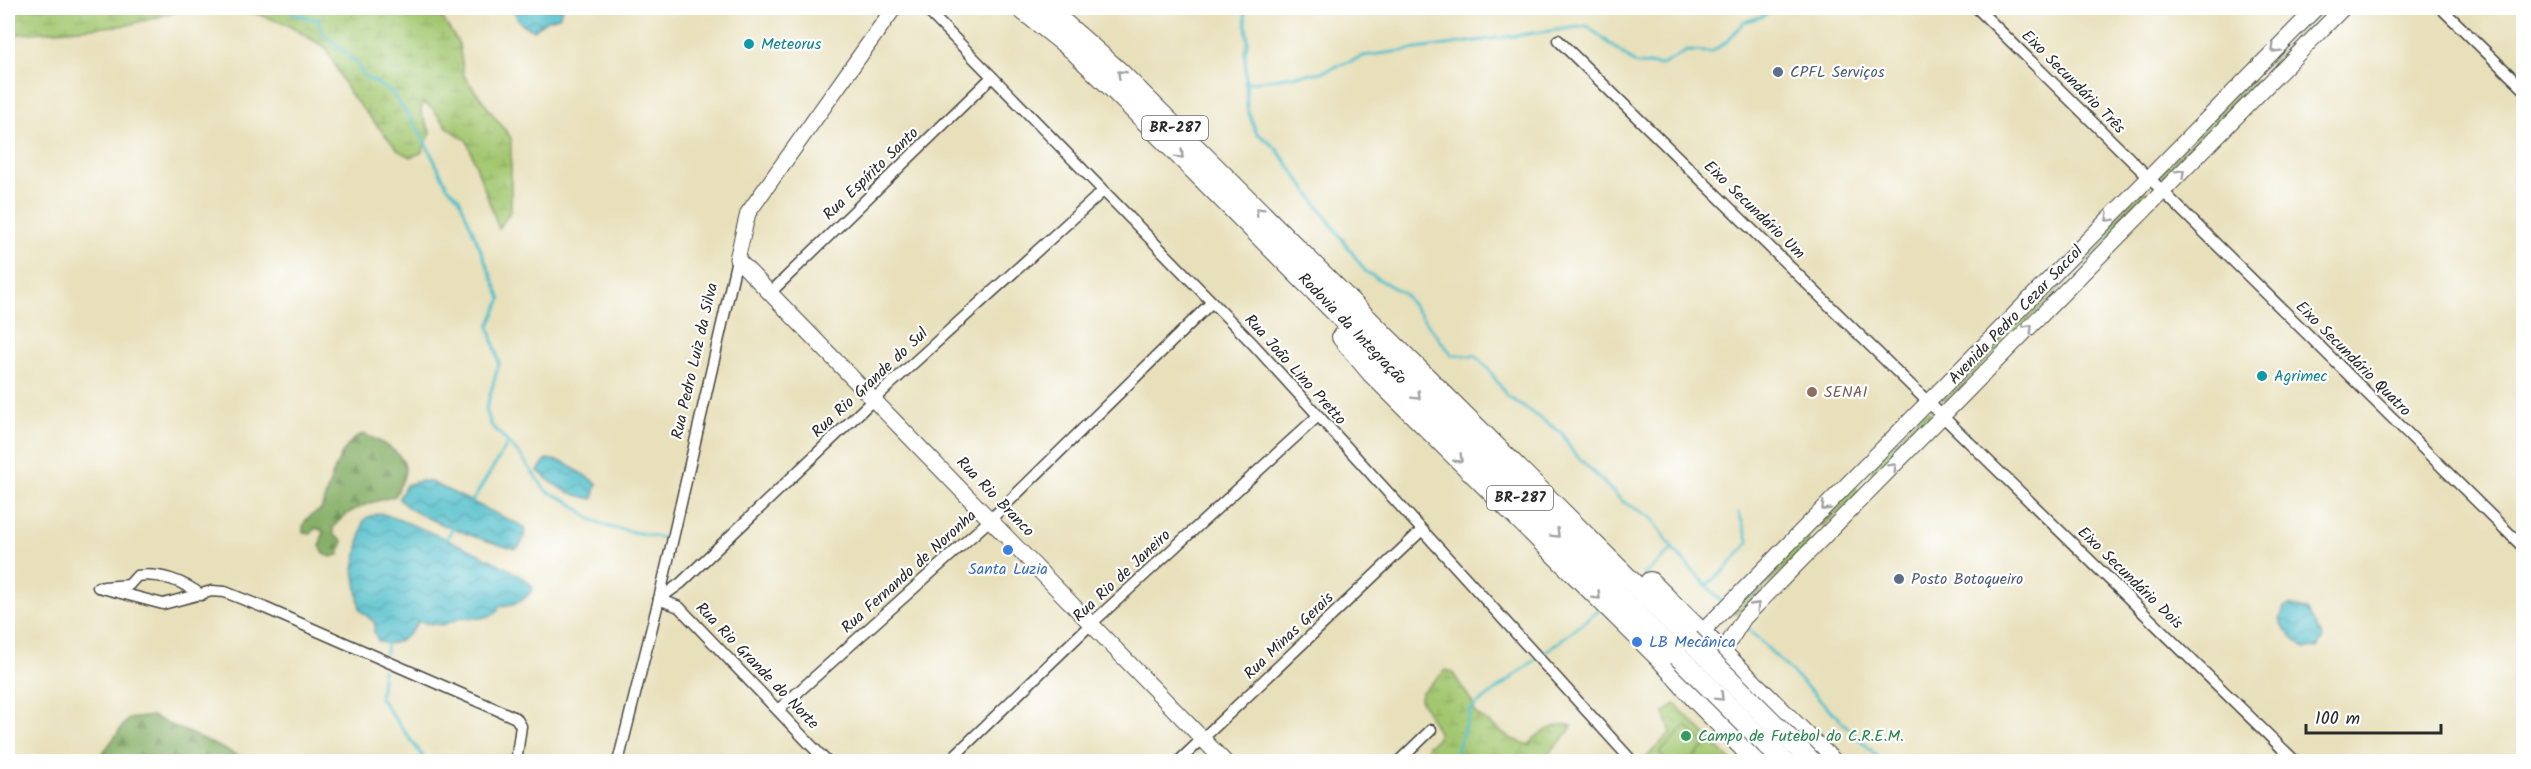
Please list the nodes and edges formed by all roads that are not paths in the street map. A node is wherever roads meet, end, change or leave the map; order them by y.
1 (894, 8) edge
2 (925, 8) edge
3 (1021, 8) edge
4 (1046, 8) edge
5 (1977, 8) edge
6 (2316, 8) edge
7 (2343, 8) edge
8 (2441, 8) edge
9 (1558, 40) dead end
10 (992, 77) junction
11 (2523, 88) edge
12 (2148, 178) junction
13 (1103, 191) junction
14 (2162, 192) junction
15 (737, 259) junction
16 (1295, 259) junction
17 (770, 293) junction
18 (1212, 302) junction
19 (874, 399) junction
20 (1928, 402) junction
21 (1318, 416) junction
22 (1943, 416) junction
23 (991, 519) junction
24 (1421, 531) junction
25 (2523, 548) edge
26 (201, 595) junction
27 (660, 598) junction
28 (1092, 623) junction
29 (1685, 650) junction
30 (1722, 653) junction
31 (778, 710) junction
32 (1431, 730) dead end
33 (1203, 738) junction
34 (1628, 760) edge
35 (516, 762) edge
36 (618, 762) edge
37 (827, 762) edge
38 (948, 762) edge
39 (1178, 762) edge
40 (1226, 762) edge
41 (1398, 762) edge
42 (1758, 762) edge
43 (1784, 762) edge
44 (1812, 762) edge
45 (1832, 762) edge
46 (2296, 762) edge

1 - 15 street, Rua Pedro Luiz da Silva
2 - 10 street, Rua João Lino Pretto
3 -> 16 highway, Rodovia da Integração / BR-287
16 -> 4 highway, Rodovia da Integração / BR-287
5 - 12 street, Eixo Secundário Três
6 -> 12 street, Avenida Pedro Cezar Saccol
14 -> 7 street, Avenida Pedro Cezar Saccol
8 - 11 street
9 - 20 street, Eixo Secundário Um
10 - 13 street, Rua João Lino Pretto
10 - 17 street, Rua Espírito Santo
12 - 14 street, Eixo Secundário Três
12 -> 20 street, Avenida Pedro Cezar Saccol
13 - 18 street, Rua João Lino Pretto
13 - 19 street, Rua Rio Grande do Sul
22 -> 14 street, Avenida Pedro Cezar Saccol
14 - 25 street, Eixo Secundário Quatro
15 - 17 street, Rua Rio Branco
15 - 27 street, Rua Pedro Luiz da Silva
16 - 29 highway, Rodovia da Integração / BR-287
16 -> 29 highway, BR-287
17 - 19 street, Rua Rio Branco
18 - 21 street, Rua João Lino Pretto
18 - 23 street, Rua Fernando de Noronha
19 - 23 street, Rua Rio Branco
19 - 27 street, Rua Rio Grande do Sul
20 - 22 street, Eixo Secundário Um
20 -> 29 street, Avenida Pedro Cezar Saccol
21 - 24 street, Rua João Lino Pretto
21 - 28 street, Rua Rio de Janeiro
30 -> 22 street, Avenida Pedro Cezar Saccol
22 - 46 street, Eixo Secundário Dois
23 - 28 street, Rua Rio Branco
23 - 31 street, Rua Fernando de Noronha
24 - 33 street, Rua Minas Gerais
24 - 34 street, Rua João Lino Pretto
26 - 26 street
26 - 35 street
27 - 31 street, Rua Rio Grande do Norte
27 - 36 street, Rua Pedro Luiz da Silva
28 - 33 street, Rua Rio Branco
28 - 38 street, Rua Rio de Janeiro
29 - 30 highway, BR-287
29 - 42 highway, BR-287
29 -> 43 highway, BR-287, bridge
29 - 44 highway, BR-287, bridge
30 - 45 highway, BR-287
31 - 37 street, Rua Rio Grande do Norte
32 - 41 street
33 - 39 street, Rua Minas Gerais
33 - 40 street, Rua Rio Branco

